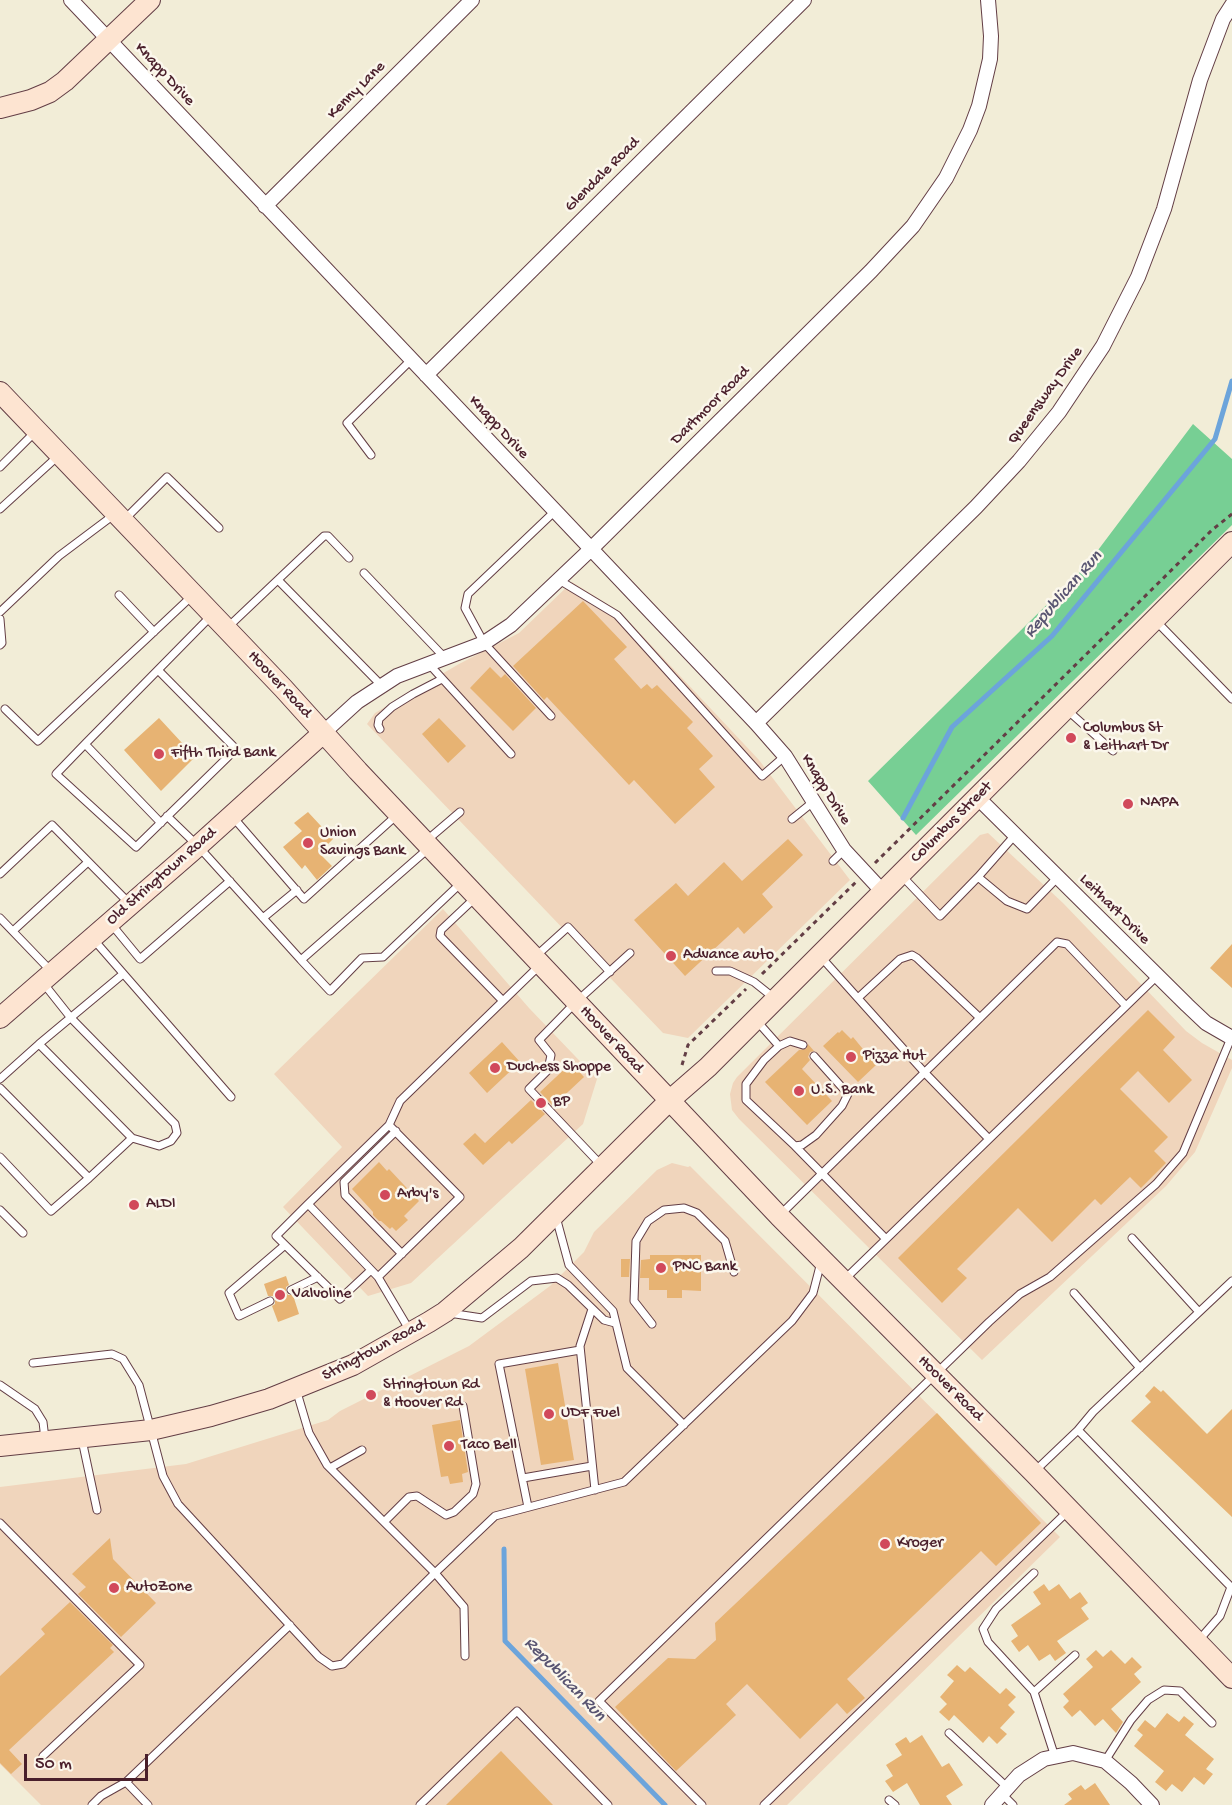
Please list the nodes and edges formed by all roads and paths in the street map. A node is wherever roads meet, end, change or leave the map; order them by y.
1 (71, 0) edge
2 (150, 0) edge
3 (472, 0) edge
4 (804, 0) edge
5 (988, 0) edge
6 (1232, 5) edge
7 (109, 40) junction
8 (0, 108) edge
9 (265, 206) junction
10 (411, 360) junction
11 (426, 375) junction
12 (0, 392) edge
13 (36, 431) junction
14 (59, 455) junction
15 (371, 455) dead end
16 (0, 466) edge
17 (0, 509) edge
18 (554, 512) junction
19 (1232, 514) edge
20 (118, 518) junction
21 (219, 528) dead end
22 (1232, 542) edge
23 (590, 550) junction
24 (349, 558) dead end
25 (364, 573) dead end
26 (278, 580) junction
27 (559, 580) junction
28 (119, 595) dead end
29 (193, 595) junction
30 (0, 612) edge
31 (212, 615) junction
32 (1154, 619) junction
33 (0, 620) edge
34 (226, 629) junction
35 (154, 632) junction
36 (484, 642) junction
37 (0, 645) edge
38 (445, 658) junction
39 (428, 663) junction
40 (158, 670) junction
41 (442, 679) junction
42 (382, 686) junction
43 (1232, 699) edge
44 (1065, 708) junction
45 (5, 709) dead end
46 (551, 716) dead end
47 (756, 723) junction
48 (380, 729) dead end
49 (323, 733) junction
50 (85, 744) junction
51 (1113, 751) dead end
52 (511, 754) dead end
53 (785, 756) junction
54 (978, 798) junction
55 (813, 802) junction
56 (460, 812) dead end
57 (399, 813) junction
58 (167, 816) junction
59 (232, 816) junction
60 (792, 819) dead end
61 (160, 823) junction
62 (1015, 835) junction
63 (428, 844) junction
64 (198, 846) junction
65 (844, 850) junction
66 (833, 861) dead end
67 (88, 862) junction
68 (865, 873) junction
69 (0, 874) edge
70 (900, 875) junction
71 (978, 877) junction
72 (1058, 878) junction
73 (230, 881) junction
74 (463, 881) junction
75 (297, 891) junction
76 (883, 892) junction
77 (477, 896) junction
78 (130, 905) junction
79 (0, 918) edge
80 (263, 918) junction
81 (110, 923) junction
82 (13, 931) junction
83 (93, 938) junction
84 (630, 953) dead end
85 (819, 955) junction
86 (301, 960) junction
87 (537, 961) junction
88 (716, 971) dead end
89 (610, 972) junction
90 (123, 974) junction
91 (1157, 976) junction
92 (47, 977) junction
93 (754, 982) junction
94 (859, 997) junction
95 (776, 999) junction
96 (502, 1001) junction
97 (576, 1002) junction
98 (1125, 1005) junction
99 (0, 1018) edge
100 (71, 1018) junction
101 (980, 1018) junction
102 (756, 1020) junction
103 (1232, 1038) edge
104 (39, 1044) junction
105 (803, 1045) dead end
106 (779, 1046) junction
107 (814, 1056) dead end
108 (681, 1068) dead end
109 (925, 1073) junction
110 (0, 1079) edge
111 (0, 1088) edge
112 (231, 1097) dead end
113 (669, 1101) junction
114 (389, 1125) junction
115 (396, 1131) junction
116 (132, 1138) junction
117 (989, 1139) junction
118 (795, 1146) junction
119 (0, 1157) edge
120 (603, 1167) junction
121 (821, 1175) junction
122 (89, 1178) junction
123 (308, 1204) junction
124 (0, 1210) edge
125 (555, 1214) junction
126 (779, 1216) junction
127 (23, 1233) dead end
128 (1132, 1238) dead end
129 (886, 1239) junction
130 (285, 1245) junction
131 (402, 1254) junction
132 (822, 1259) junction
133 (371, 1269) junction
134 (734, 1272) dead end
135 (318, 1276) junction
136 (378, 1277) junction
137 (843, 1281) junction
138 (1232, 1281) edge
139 (291, 1290) dead end
140 (1074, 1293) dead end
141 (270, 1300) dead end
142 (592, 1309) junction
143 (445, 1312) junction
144 (1199, 1312) junction
145 (615, 1323) junction
146 (652, 1324) dead end
147 (411, 1333) junction
148 (580, 1350) junction
149 (33, 1363) dead end
150 (1140, 1368) junction
151 (934, 1373) junction
152 (0, 1385) edge
153 (296, 1389) junction
154 (463, 1406) dead end
155 (684, 1425) junction
156 (151, 1430) junction
157 (1078, 1430) junction
158 (81, 1438) junction
159 (45, 1442) junction
160 (0, 1446) edge
161 (362, 1450) dead end
162 (592, 1466) junction
163 (330, 1468) junction
164 (1034, 1473) junction
165 (523, 1478) junction
166 (595, 1490) junction
167 (528, 1507) junction
168 (97, 1510) dead end
169 (1069, 1510) junction
170 (384, 1522) junction
171 (0, 1523) edge
172 (435, 1573) junction
173 (1034, 1573) dead end
174 (290, 1625) junction
175 (1197, 1642) junction
176 (1075, 1655) dead end
177 (465, 1656) dead end
178 (1232, 1678) edge
179 (1034, 1692) junction
180 (1212, 1723) dead end
181 (949, 1733) dead end
182 (43, 1756) dead end
183 (1055, 1756) junction
184 (1105, 1761) junction
185 (126, 1782) junction
186 (1005, 1791) junction
187 (92, 1805) edge
188 (148, 1805) edge
189 (420, 1805) edge
190 (608, 1805) edge
191 (702, 1805) edge
192 (764, 1805) edge
193 (992, 1805) edge
194 (1013, 1805) edge
195 (1152, 1805) edge

1 - 7 street, Knapp Drive
2 - 7 main road
3 - 9 street, Kenny Lane
4 - 11 street, Glendale Road
5 - 23 street, Dartmoor Road
6 - 47 street, Queensway Drive
7 - 8 main road
7 - 9 street, Knapp Drive
9 - 10 street, Knapp Drive
10 - 11 street, Knapp Drive
10 - 15 lane
11 - 18 street, Knapp Drive
12 - 13 main road, Hoover Road
13 - 14 main road, Hoover Road
13 - 16 lane
14 - 17 lane
14 - 20 main road, Hoover Road
18 - 23 street, Knapp Drive
18 - 36 lane
19 - 68 path
20 - 21 lane
20 - 29 main road, Hoover Road
20 - 30 lane
22 - 32 main road, Columbus Street
23 - 27 street, Dartmoor Road
23 - 47 street, Knapp Drive
24 - 26 lane
25 - 38 lane
26 - 34 lane
26 - 42 lane
27 - 36 street, Dartmoor Road
27 - 53 lane
28 - 35 lane
29 - 31 main road, Hoover Road
29 - 35 lane
31 - 34 main road, Hoover Road
31 - 40 lane
32 - 43 lane
32 - 44 main road, Columbus Street
33 - 37 lane
34 - 49 main road, Hoover Road
35 - 45 lane
36 - 38 street, Dartmoor Road
36 - 46 lane
38 - 39 street, Dartmoor Road
39 - 41 lane
39 - 42 street, Dartmoor Road
40 - 50 lane
40 - 58 lane
41 - 48 lane
41 - 52 lane
42 - 49 street, Dartmoor Road
44 - 51 lane
44 - 54 main road, Columbus Street
47 - 53 street, Knapp Drive
49 - 57 main road, Hoover Road
49 - 59 main road, Old Stringtown Road
50 - 61 lane
50 - 61 lane
53 - 55 street, Knapp Drive
54 - 62 street, Leithart Drive
54 - 70 main road, Columbus Street
55 - 60 lane
55 - 65 street, Knapp Drive
56 - 63 lane
57 - 63 main road, Hoover Road
57 - 75 lane
58 - 61 lane
58 - 64 lane
59 - 64 main road, Old Stringtown Road
59 - 75 lane
62 - 71 lane
62 - 72 street, Leithart Drive
63 - 74 main road, Hoover Road
63 - 86 lane
64 - 73 lane
64 - 78 main road, Old Stringtown Road
65 - 66 lane
65 - 68 street, Knapp Drive
67 - 69 lane
67 - 78 lane
67 - 82 lane
68 - 76 street, Knapp Drive
68 - 93 path
70 - 71 lane
70 - 76 main road, Columbus Street
71 - 72 lane
72 - 91 street, Leithart Drive
73 - 80 lane
73 - 81 lane
74 - 77 main road, Hoover Road
74 - 86 lane
75 - 80 lane
76 - 85 main road, Columbus Street
77 - 87 main road, Hoover Road
77 - 96 lane
78 - 81 main road, Old Stringtown Road
79 - 82 lane
80 - 86 lane
81 - 83 main road, Old Stringtown Road
82 - 92 lane
83 - 90 lane
83 - 92 main road, Old Stringtown Road
84 - 89 lane
85 - 94 lane
85 - 95 main road, Columbus Street
87 - 89 lane
87 - 96 lane
87 - 97 main road, Hoover Road
88 - 93 lane
89 - 97 lane
90 - 100 lane
90 - 112 lane
91 - 98 lane
91 - 103 street, Leithart Drive
92 - 99 main road, Old Stringtown Road
92 - 100 lane
93 - 95 lane
93 - 108 path
94 - 101 lane
94 - 109 lane
95 - 102 main road, Columbus Street
96 - 114 lane
97 - 113 main road, Hoover Road
97 - 120 lane
98 - 101 lane
98 - 117 lane
100 - 104 lane
100 - 116 lane
101 - 109 lane
102 - 106 lane
102 - 113 main road, Columbus Street
103 - 151 lane
104 - 110 lane
104 - 116 lane
105 - 106 lane
106 - 118 lane
107 - 118 lane
109 - 117 lane
109 - 121 lane
111 - 122 lane
113 - 120 main road, Stringtown Road
113 - 126 main road, Hoover Road
114 - 115 lane
114 - 123 lane
115 - 131 lane
115 - 131 lane
116 - 122 lane
117 - 129 lane
118 - 121 lane
119 - 122 lane
120 - 125 main road, Stringtown Road
121 - 126 lane
121 - 129 lane
123 - 130 lane
123 - 133 lane
124 - 127 lane
125 - 143 main road, Stringtown Road
125 - 145 lane
126 - 132 main road, Hoover Road
128 - 144 lane
129 - 137 lane
130 - 135 lane
130 - 141 lane
131 - 136 lane
132 - 137 main road, Hoover Road
132 - 155 lane
133 - 135 lane
133 - 136 lane
134 - 146 lane
135 - 139 lane
136 - 147 lane
137 - 151 main road, Hoover Road
138 - 144 lane
140 - 150 lane
142 - 143 lane
142 - 145 lane
142 - 148 lane
143 - 147 main road, Stringtown Road
144 - 150 lane
145 - 155 lane
147 - 153 main road, Stringtown Road
148 - 162 lane
148 - 165 lane
149 - 156 lane
150 - 157 lane
151 - 164 main road, Hoover Road
151 - 191 lane
152 - 159 lane
153 - 156 main road, Stringtown Road
153 - 163 lane
154 - 170 lane
155 - 166 lane
156 - 158 main road, Stringtown Road
156 - 174 lane
157 - 164 lane
157 - 175 lane
158 - 159 main road, Stringtown Road
158 - 168 lane
159 - 160 main road, Stringtown Road
161 - 163 lane
162 - 165 lane
162 - 166 lane
163 - 170 lane
164 - 169 main road, Hoover Road
165 - 167 lane
166 - 167 lane
167 - 172 lane
169 - 175 main road, Hoover Road
169 - 192 lane
170 - 172 lane
171 - 182 lane
172 - 174 lane
172 - 177 lane
173 - 179 lane
174 - 185 lane
175 - 178 main road, Hoover Road
176 - 179 lane
179 - 183 lane
180 - 184 lane
181 - 186 lane
183 - 184 street
183 - 186 street
184 - 195 street
185 - 187 lane
185 - 188 lane
186 - 193 street
186 - 194 lane
189 - 190 lane

